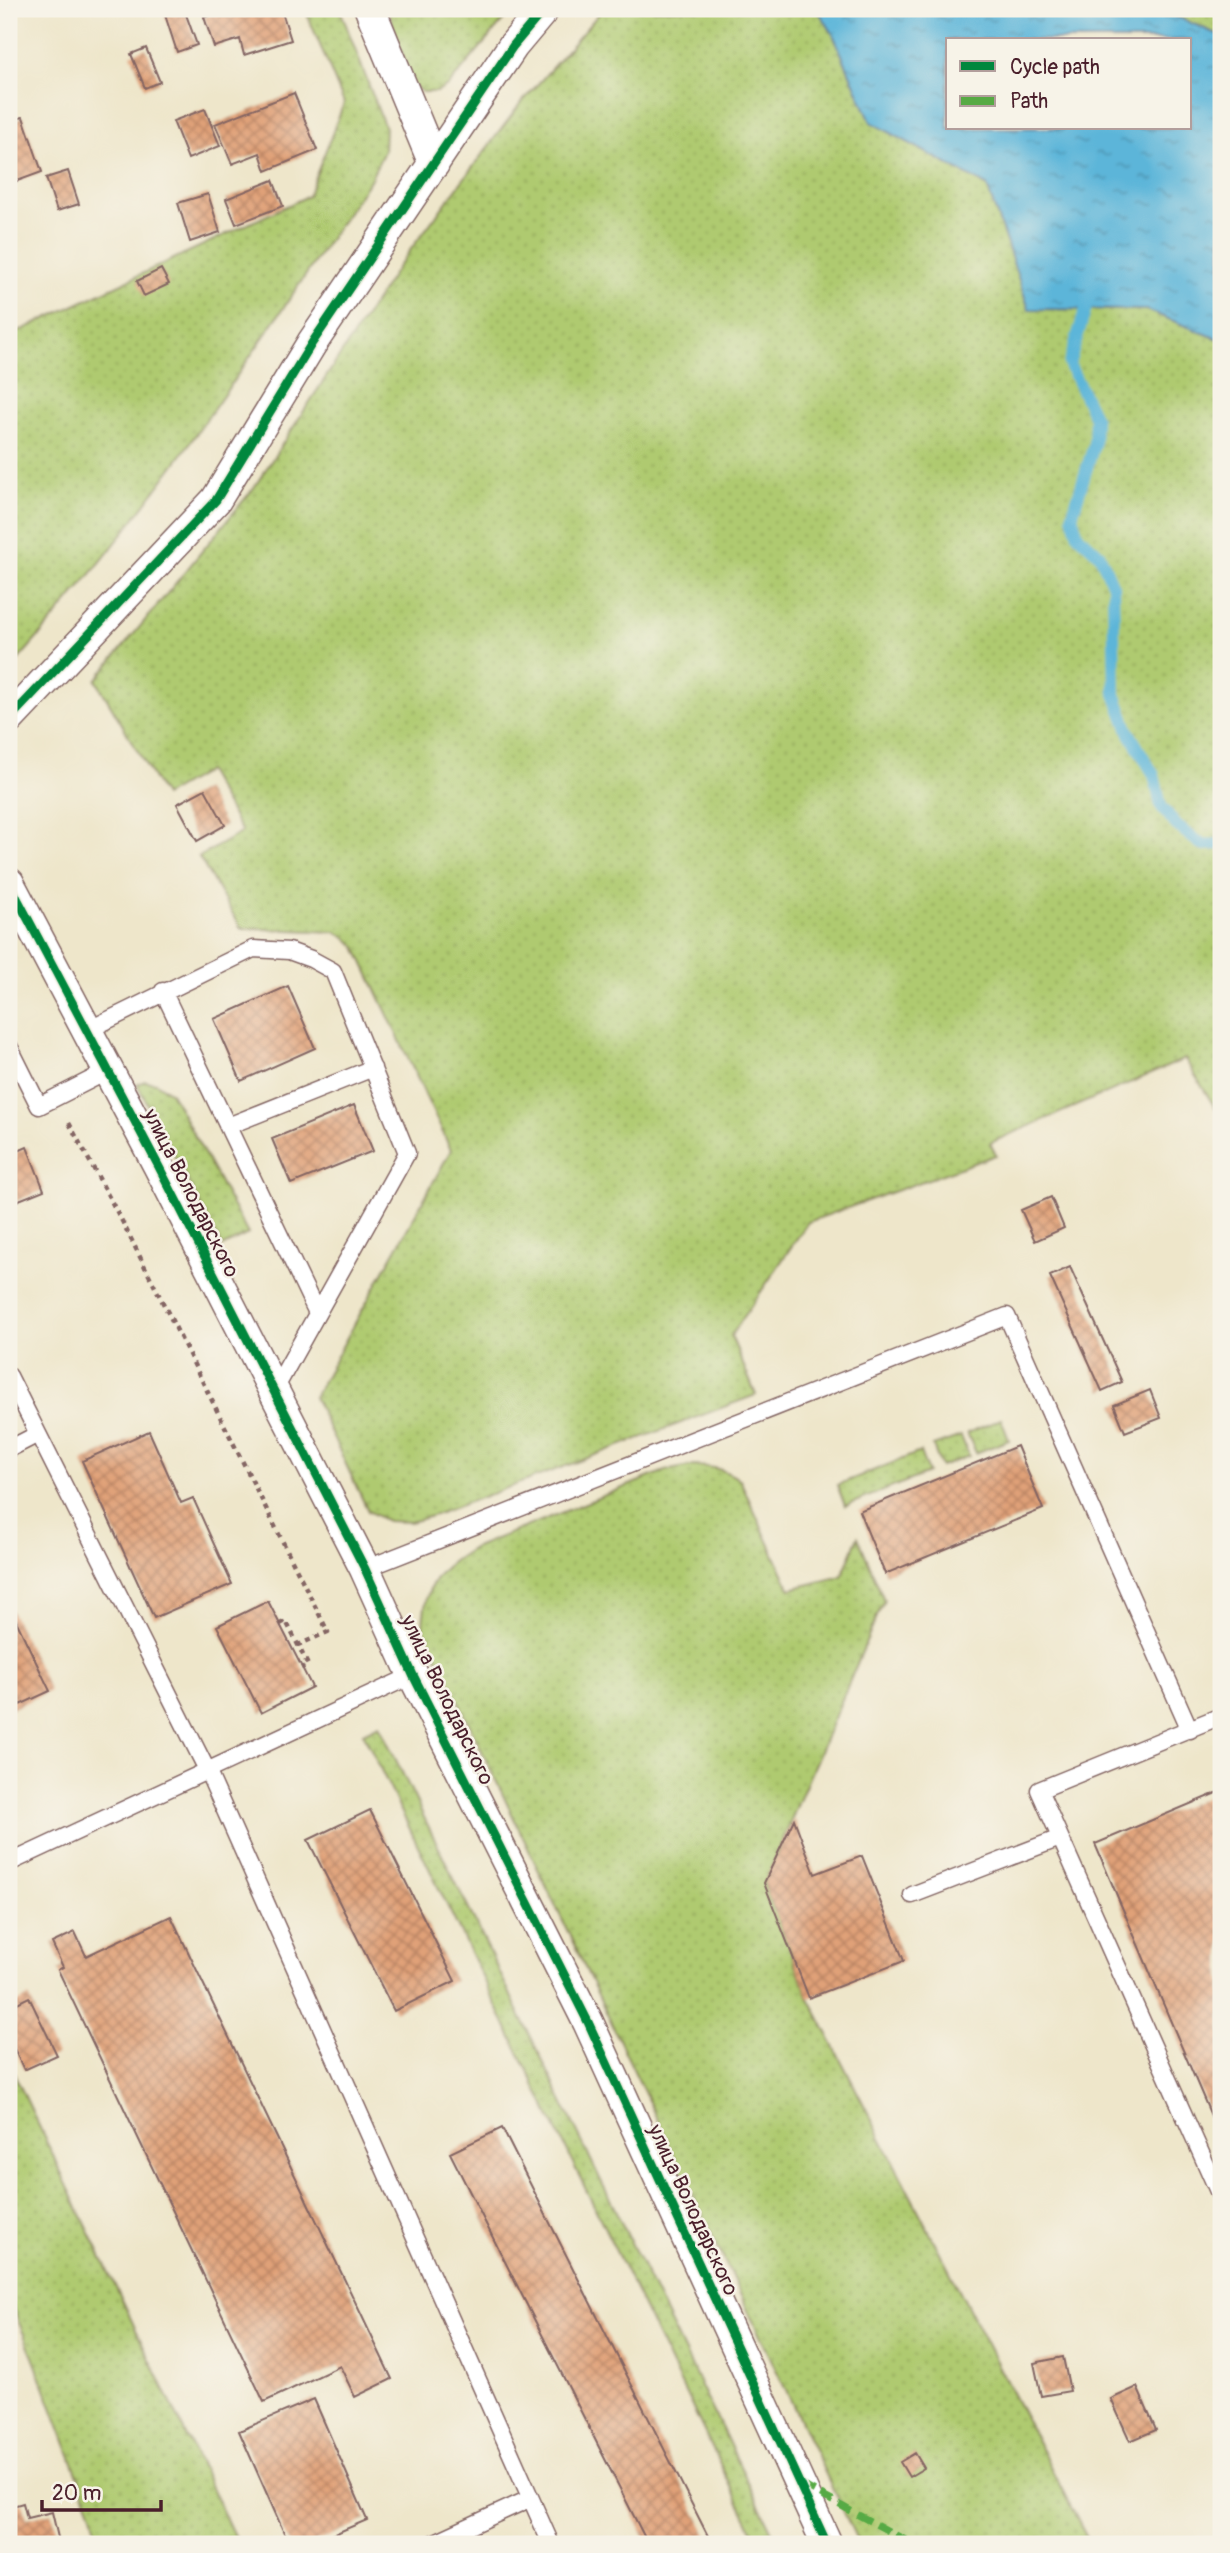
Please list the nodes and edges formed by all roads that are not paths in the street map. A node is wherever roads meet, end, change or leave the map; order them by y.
1 (370, 9) edge
2 (544, 9) edge
3 (434, 164) junction
4 (9, 719) edge
5 (10, 888) edge
6 (163, 991) junction
7 (86, 1031) junction
8 (9, 1046) edge
9 (373, 1068) junction
10 (108, 1071) junction
11 (228, 1126) junction
12 (317, 1313) junction
13 (9, 1376) edge
14 (274, 1391) junction
15 (38, 1434) junction
16 (9, 1449) edge
17 (365, 1569) junction
18 (413, 1675) junction
19 (1221, 1716) edge
20 (1190, 1730) junction
21 (207, 1770) junction
22 (1060, 1838) junction
23 (9, 1863) edge
24 (912, 1895) dead end
25 (1221, 2198) edge
26 (530, 2499) junction
27 (430, 2544) edge
28 (551, 2544) edge
29 (827, 2544) edge

1 - 3 street
2 - 3 street
3 - 4 street
5 - 7 street, улица Володарского
6 - 7 lane
6 - 9 lane
6 - 11 lane
7 - 10 street, улица Володарского
8 - 10 lane
9 - 11 lane
9 - 12 lane
10 - 14 street, улица Володарского
11 - 12 lane
12 - 14 lane
13 - 15 lane
14 - 17 street, улица Володарского
15 - 16 lane
15 - 21 lane
17 - 18 street, улица Володарского
17 - 20 lane
18 - 21 lane
18 - 29 street, улица Володарского
19 - 20 lane
20 - 22 lane
21 - 23 lane
21 - 26 lane
22 - 24 lane
22 - 25 lane
26 - 27 lane
26 - 28 lane

